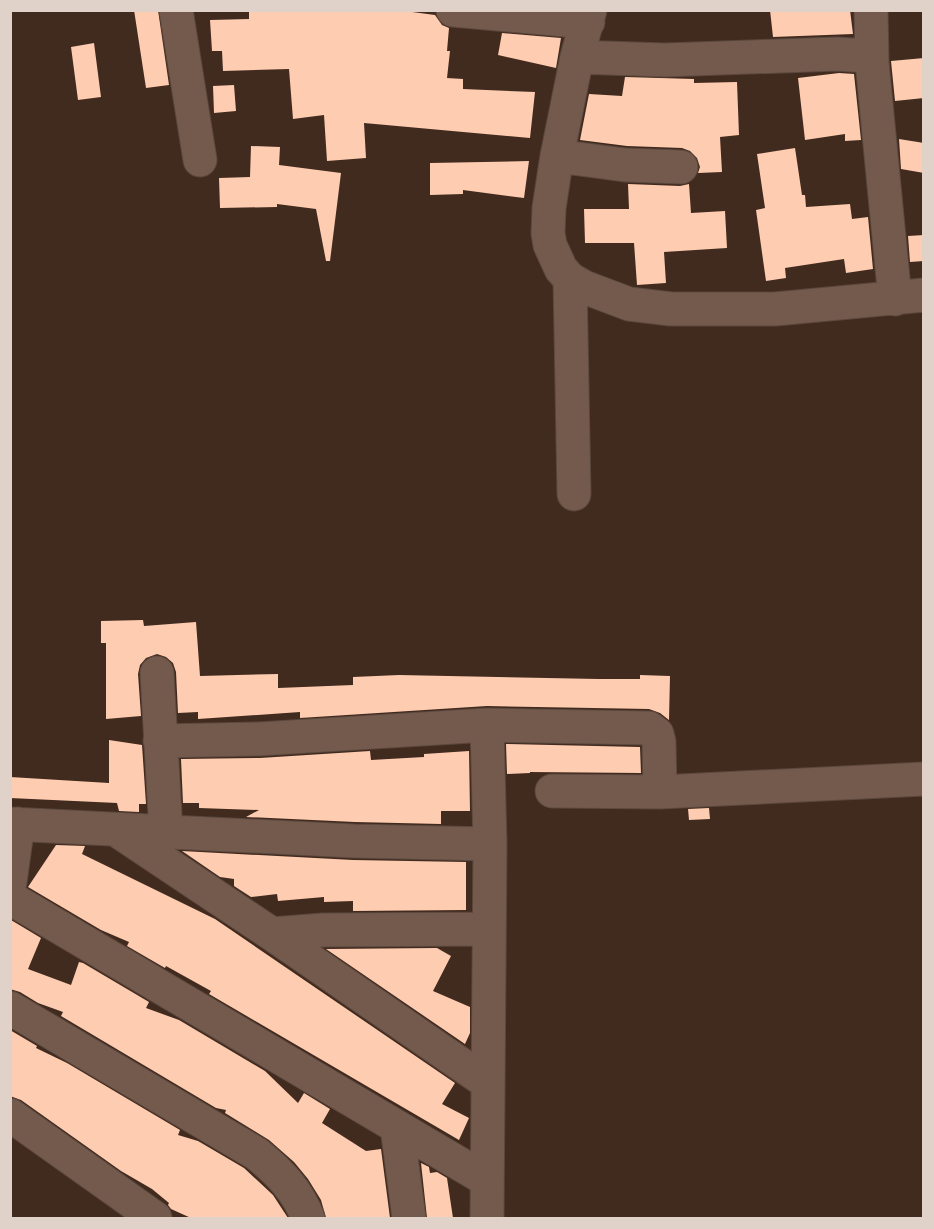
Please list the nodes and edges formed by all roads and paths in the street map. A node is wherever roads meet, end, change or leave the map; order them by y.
1 (176, 10) edge
2 (453, 10) edge
3 (871, 10) edge
4 (589, 16) edge
5 (577, 57) junction
6 (872, 62) junction
7 (557, 156) junction
8 (200, 160) dead end
9 (681, 167) dead end
10 (570, 279) junction
11 (909, 297) edge
12 (574, 494) dead end
13 (158, 673) dead end
14 (487, 725) junction
15 (160, 741) junction
16 (924, 779) edge
17 (552, 791) dead end
18 (660, 792) junction
19 (14, 824) edge
20 (116, 830) junction
21 (166, 833) junction
22 (490, 844) junction
23 (10, 882) edge
24 (10, 898) edge
25 (489, 929) junction
26 (272, 934) junction
27 (10, 1008) edge
28 (488, 1083) junction
29 (10, 1115) edge
30 (397, 1127) junction
31 (487, 1180) junction
32 (155, 1218) edge
33 (308, 1218) edge
34 (410, 1218) edge
35 (487, 1218) edge

1 - 8 street
2 - 4 street
3 - 6 street
4 - 5 street
5 - 6 street
5 - 7 street
6 - 11 street
7 - 9 street
7 - 10 street
10 - 11 street
10 - 12 street
13 - 15 street
14 - 15 street
14 - 18 street
14 - 22 street
15 - 21 street
16 - 18 street
17 - 18 street
19 - 20 street
19 - 23 street
20 - 21 street
20 - 26 street
21 - 22 street
22 - 25 street
24 - 30 street
25 - 26 street
25 - 28 street
26 - 28 street
27 - 33 street
28 - 31 street
29 - 32 street
30 - 31 street
30 - 34 street
31 - 35 street

